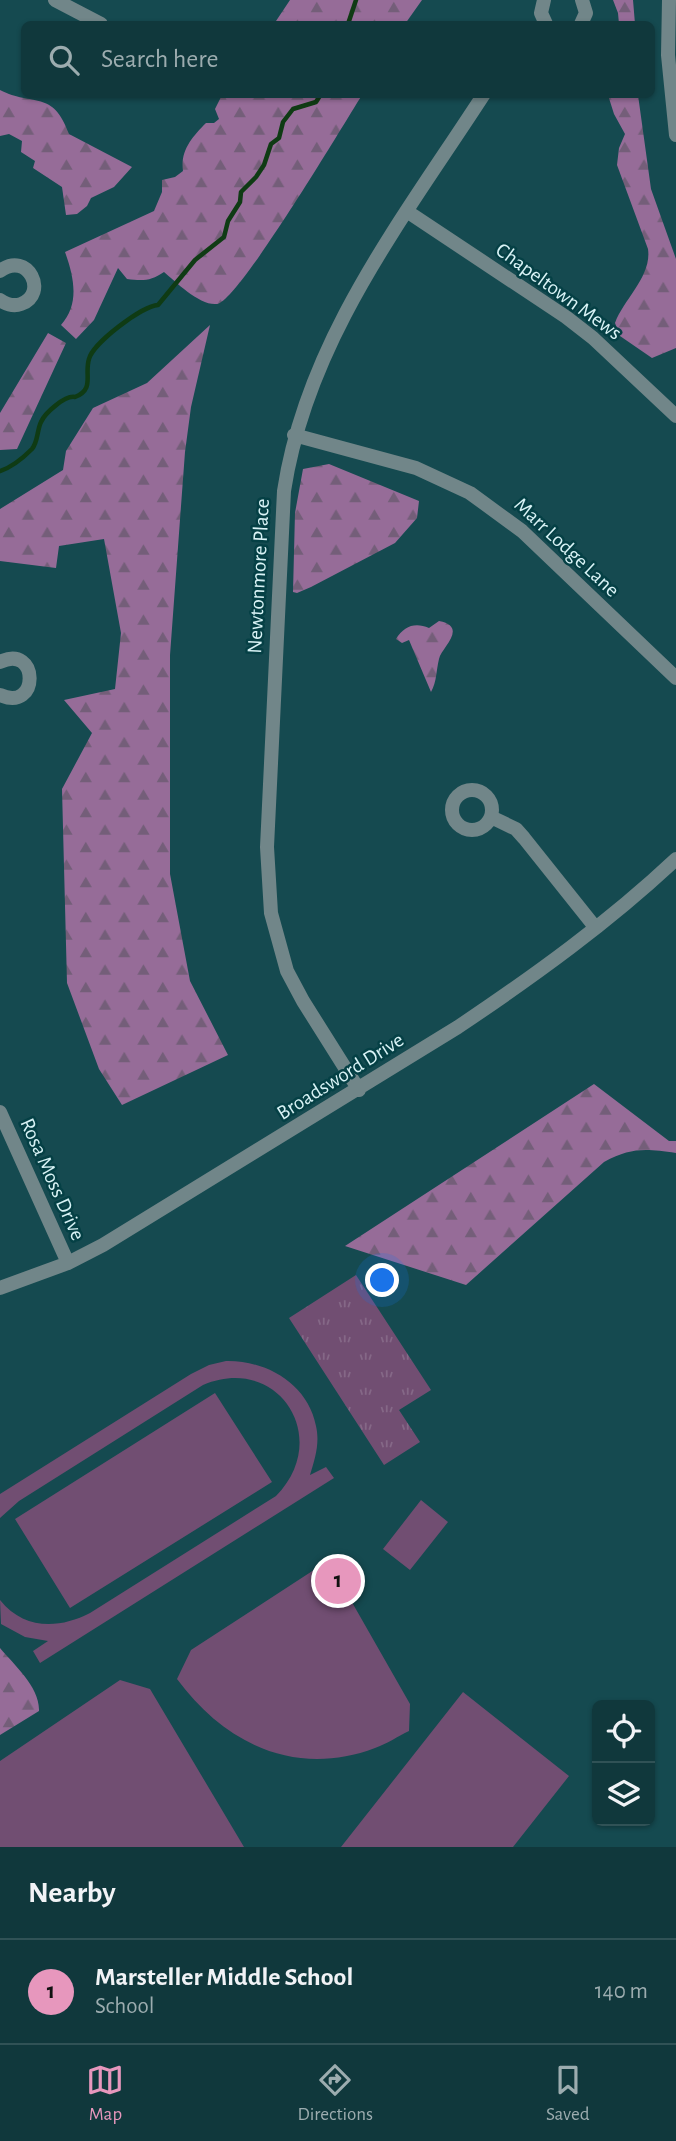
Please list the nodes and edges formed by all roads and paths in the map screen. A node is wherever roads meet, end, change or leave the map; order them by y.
1 (55, 0) edge
2 (544, 0) edge
3 (582, 0) edge
4 (669, 0) edge
5 (95, 21) edge
6 (544, 21) edge
7 (582, 21) edge
8 (481, 98) edge
9 (676, 135) edge
10 (408, 212) junction
11 (1, 268) edge
12 (0, 300) edge
13 (676, 416) edge
14 (294, 435) junction
15 (0, 662) edge
16 (676, 678) edge
17 (0, 695) edge
18 (491, 817) dead end
19 (676, 859) edge
20 (595, 927) junction
21 (359, 1090) junction
22 (0, 1112) edge
23 (68, 1263) junction
24 (0, 1287) edge

1 - 5 street
2 - 6 street
3 - 7 street
4 - 9 street
8 - 10 street, Newtonmore Place
10 - 13 street, Chapeltown Mews
10 - 14 street, Newtonmore Place
11 - 12 street
14 - 16 street, Marr Lodge Lane
14 - 21 street, Newtonmore Place
15 - 17 street
18 - 20 street
19 - 20 street, Broadsword Drive
20 - 21 street, Broadsword Drive
21 - 23 street, Broadsword Drive
22 - 23 street, Rosa Moss Drive
23 - 24 street, Broadsword Drive

